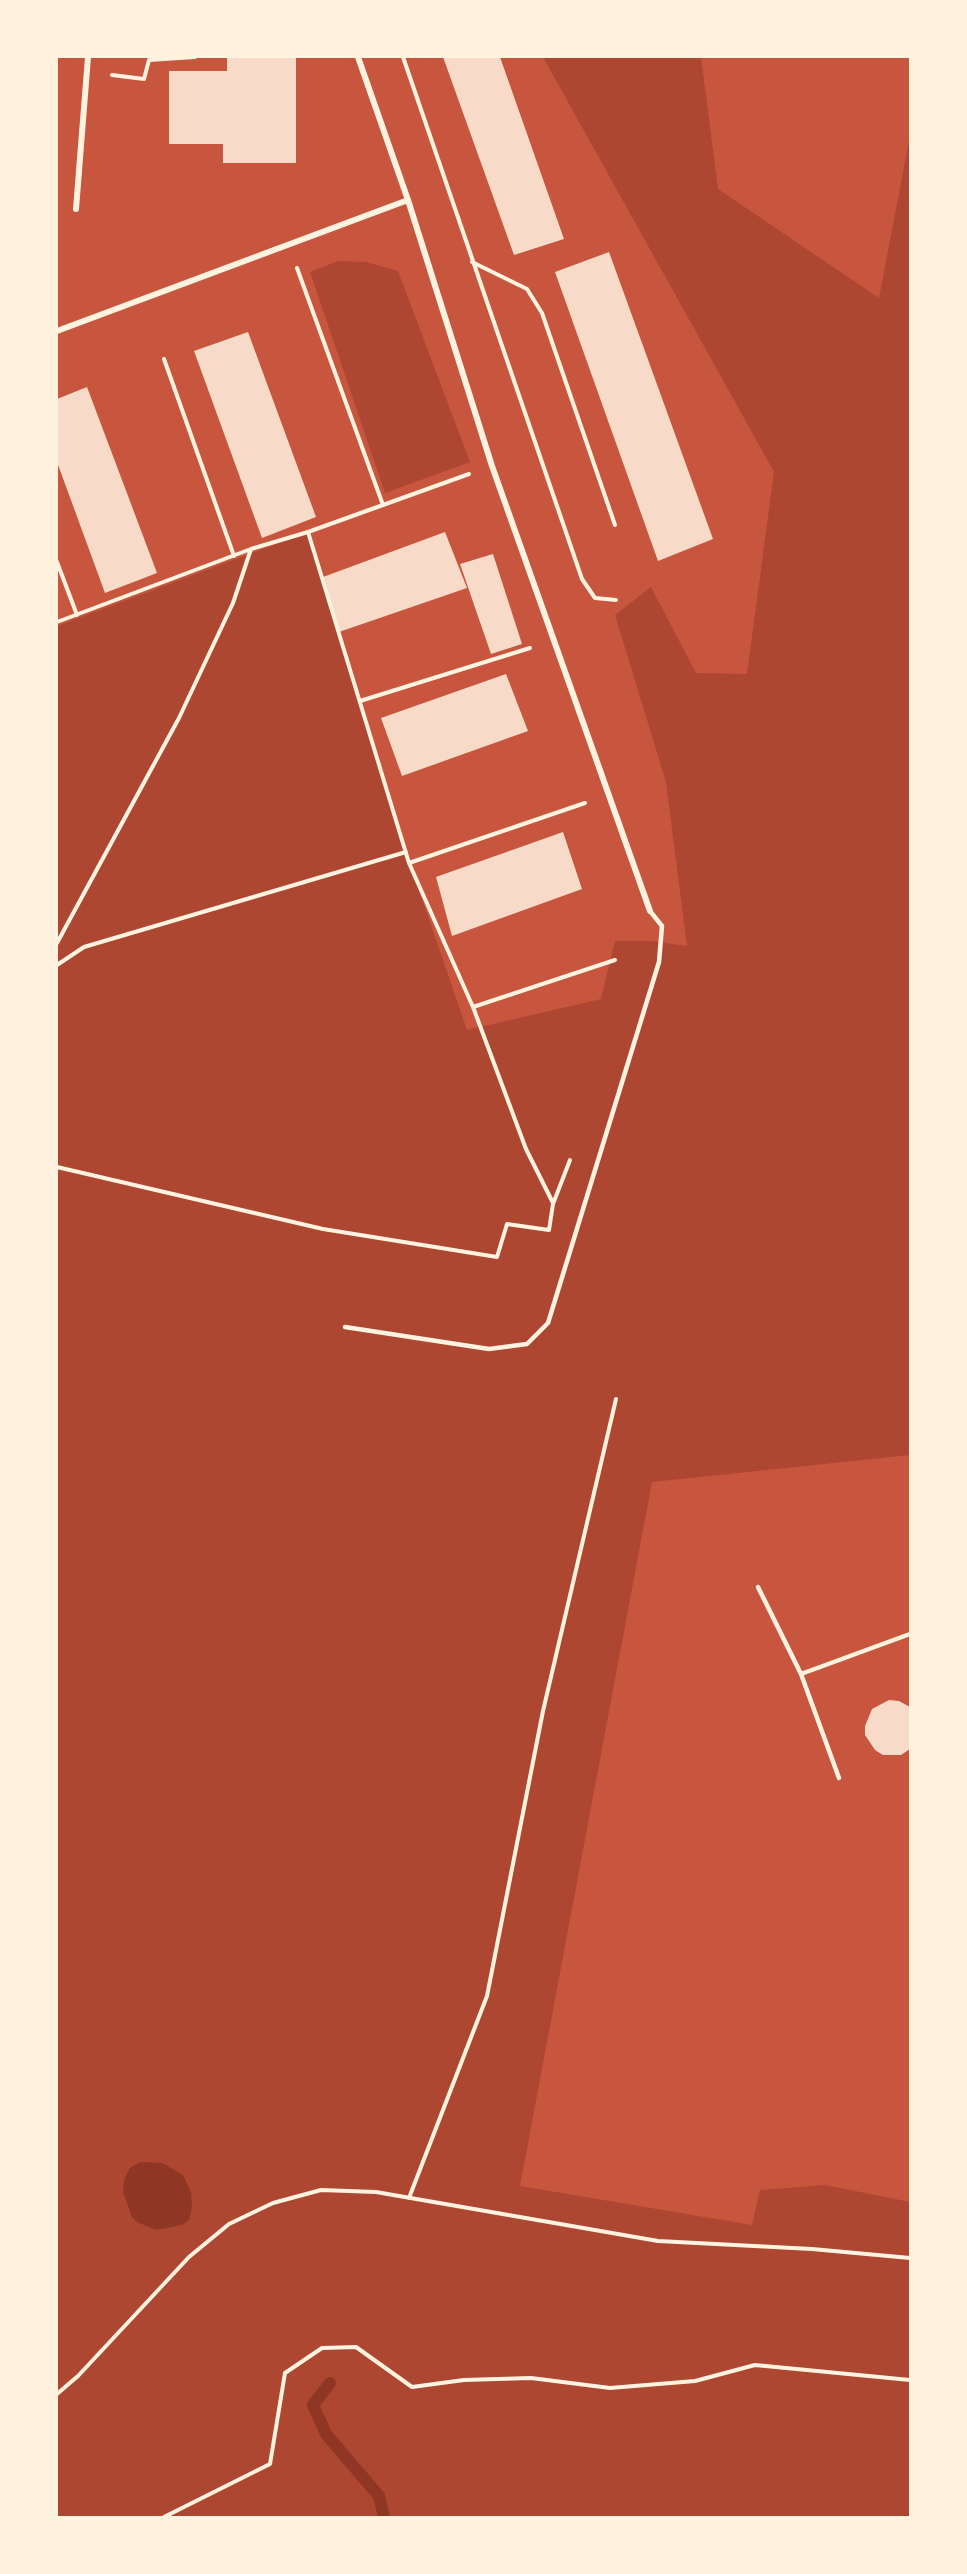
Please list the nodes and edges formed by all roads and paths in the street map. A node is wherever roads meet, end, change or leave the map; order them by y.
1 (88, 57) edge
2 (195, 57) edge
3 (358, 57) edge
4 (403, 57) edge
5 (144, 79) dead end
6 (408, 200) junction
7 (76, 208) dead end
8 (289, 245) junction
9 (472, 261) junction
10 (57, 331) edge
11 (164, 359) dead end
12 (492, 466) junction
13 (383, 504) junction
14 (615, 525) dead end
15 (308, 532) junction
16 (251, 549) junction
17 (234, 556) junction
18 (57, 562) edge
19 (615, 600) dead end
20 (77, 615) junction
21 (57, 622) edge
22 (554, 640) junction
23 (360, 701) junction
24 (608, 796) junction
25 (406, 852) junction
26 (409, 863) junction
27 (650, 911) joint
28 (57, 943) edge
29 (615, 960) dead end
30 (57, 965) edge
31 (473, 1007) junction
32 (574, 1150) dead end
33 (57, 1167) edge
34 (553, 1204) junction
35 (345, 1327) dead end
36 (616, 1399) dead end
37 (758, 1587) dead end
38 (910, 1634) edge
39 (801, 1674) junction
40 (839, 1778) dead end
41 (409, 2198) junction
42 (910, 2258) edge
43 (910, 2380) edge
44 (57, 2394) edge
45 (164, 2517) edge

1 - 7 street
2 - 5 path
3 - 6 street
4 - 9 path
6 - 8 street
6 - 12 street
8 - 10 street
8 - 13 path
9 - 14 path
9 - 19 path
11 - 17 path
12 - 13 path
12 - 22 street
13 - 15 path
15 - 16 path
15 - 23 path
16 - 17 path
16 - 28 path
17 - 20 path
18 - 20 path
20 - 21 path
22 - 23 path
22 - 24 street
23 - 25 path
24 - 26 path
24 - 27 street
25 - 26 path
25 - 30 path
26 - 31 path
27 - 35 lane
29 - 31 path
31 - 34 path
32 - 34 path
33 - 34 path
36 - 41 path
37 - 39 lane
38 - 39 lane
39 - 40 lane
41 - 42 path
41 - 44 path
43 - 45 path

